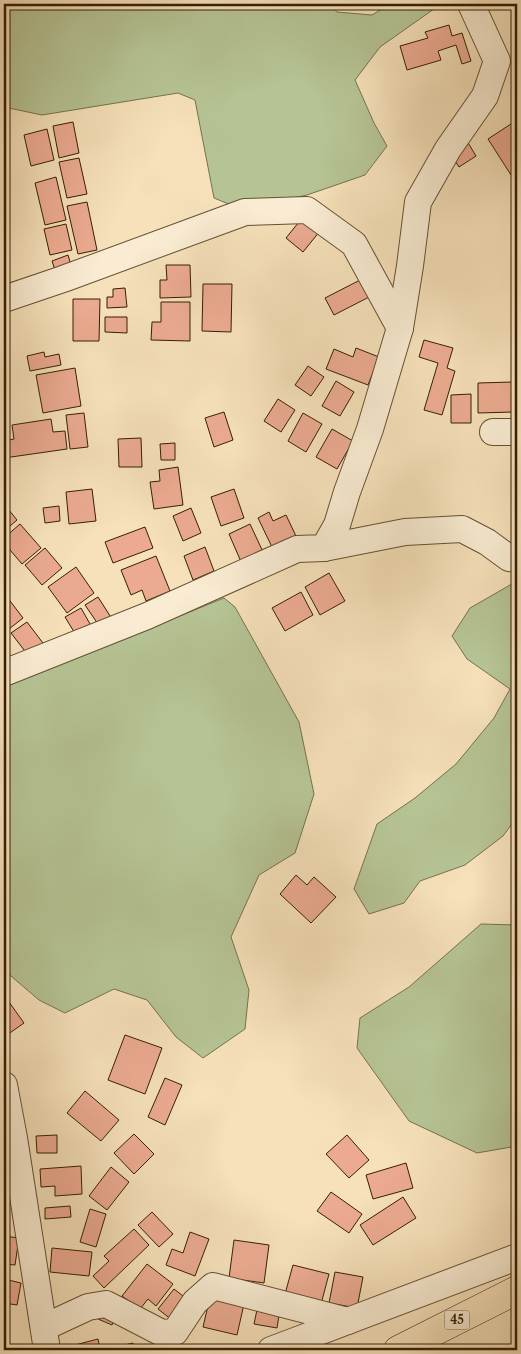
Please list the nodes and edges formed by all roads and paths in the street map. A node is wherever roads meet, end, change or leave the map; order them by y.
1 (471, 4) edge
2 (4, 299) edge
3 (400, 328) junction
4 (324, 548) junction
5 (517, 559) edge
6 (4, 673) edge
7 (4, 1085) edge
8 (15, 1221) edge
9 (517, 1257) edge
10 (517, 1290) edge
11 (348, 1321) junction
12 (46, 1339) edge
13 (271, 1350) edge
14 (398, 1350) edge

1 - 3 street
2 - 3 street
3 - 4 street
4 - 5 street
4 - 6 street
7 - 8 street
8 - 12 street
9 - 11 street
10 - 14 highway, 45
11 - 12 street
11 - 13 street

